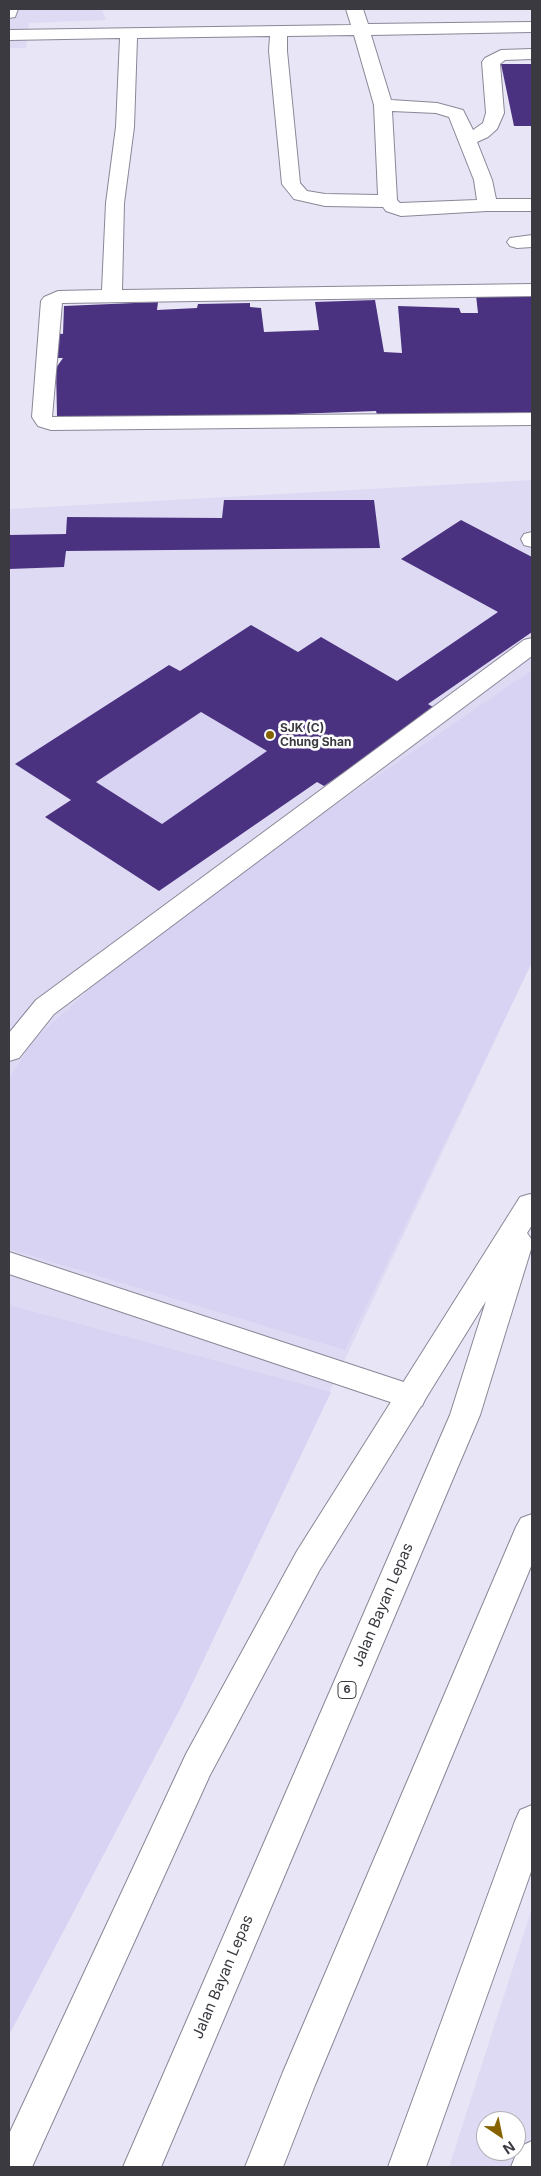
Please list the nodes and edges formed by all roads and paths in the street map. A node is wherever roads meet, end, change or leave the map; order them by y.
1 (10, 9) edge
2 (355, 9) edge
3 (517, 9) edge
4 (9, 13) edge
5 (524, 27) edge
6 (361, 30) junction
7 (279, 31) junction
8 (129, 34) junction
9 (9, 35) edge
10 (525, 54) edge
11 (383, 105) junction
12 (469, 139) junction
13 (388, 201) junction
14 (488, 205) junction
15 (532, 205) edge
16 (532, 290) edge
17 (112, 297) junction
18 (532, 419) edge
19 (532, 645) edge
20 (9, 1051) edge
21 (531, 1202) edge
22 (9, 1263) edge
23 (411, 1396) junction
24 (532, 1526) edge
25 (532, 1821) edge
26 (532, 2160) edge
27 (12, 2167) edge
28 (142, 2167) edge
29 (264, 2167) edge
30 (407, 2167) edge
31 (530, 2167) edge

1 - 4 main road
2 - 6 main road
3 - 5 main road
5 - 6 main road
5 - 10 main road
6 - 7 main road
6 - 11 main road
7 - 8 main road
7 - 13 main road
8 - 9 main road
8 - 17 main road
10 - 12 main road
11 - 12 main road
11 - 13 main road
12 - 14 main road
13 - 14 main road
14 - 15 main road
16 - 17 main road
17 - 18 main road
19 - 20 main road
21 - 23 main road
21 - 28 main road, Jalan Bayan Lepas / 6
22 - 23 main road
23 - 27 main road
24 - 29 main road
25 - 30 main road
26 - 31 main road

